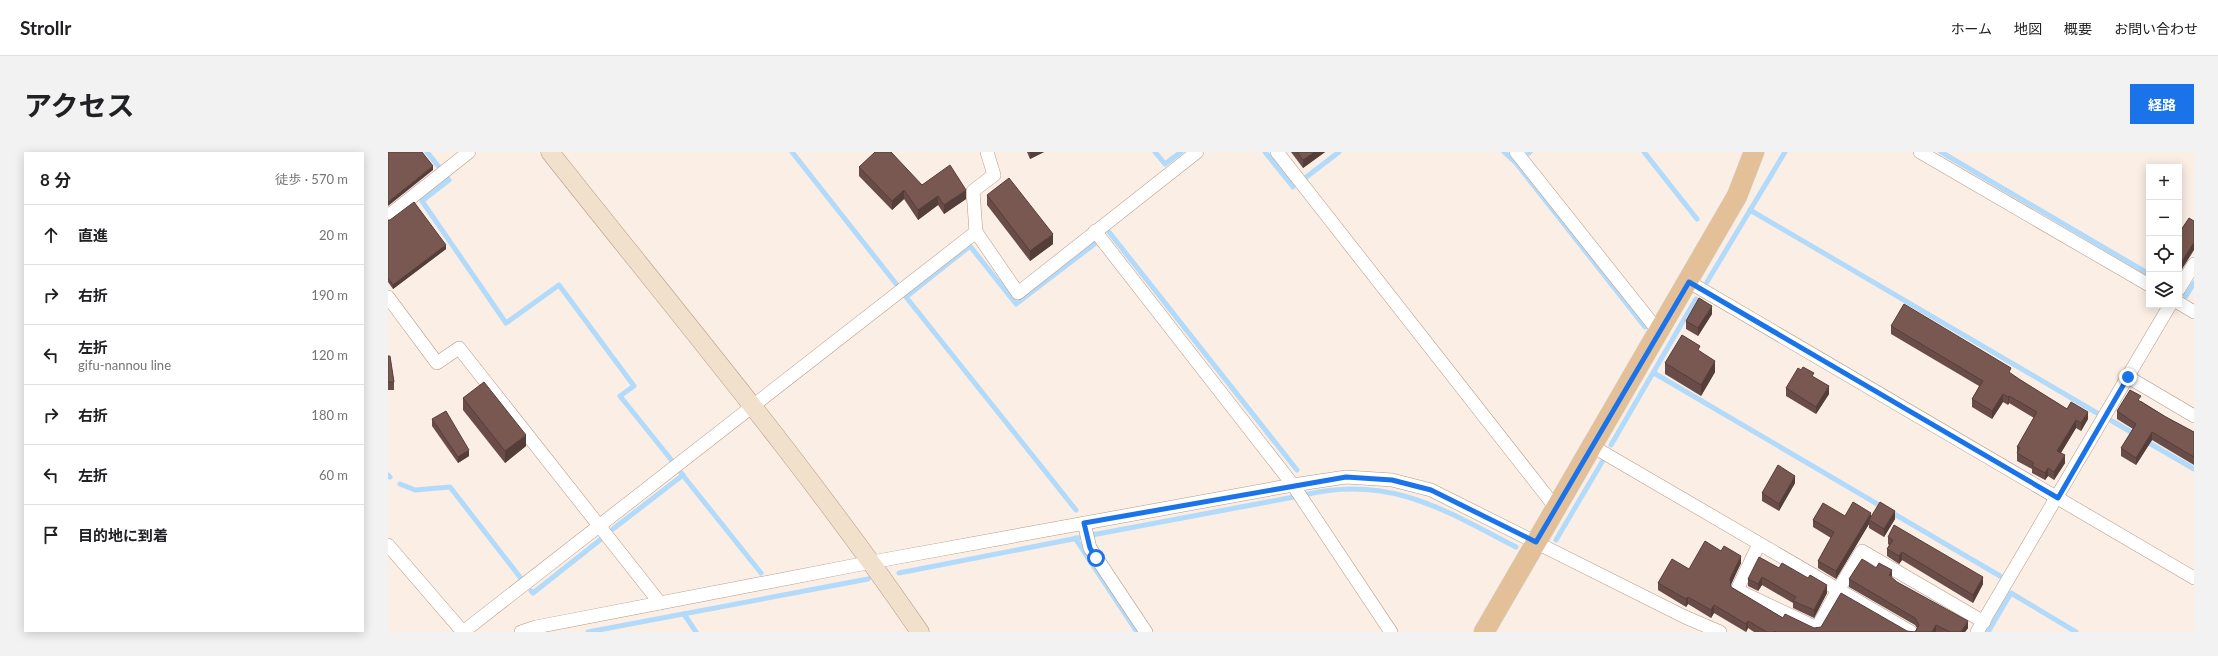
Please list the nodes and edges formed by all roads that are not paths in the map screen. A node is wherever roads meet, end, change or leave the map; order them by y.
1 (469, 152) edge
2 (550, 152) edge
3 (987, 152) edge
4 (1197, 152) edge
5 (1277, 152) edge
6 (1516, 152) edge
7 (1754, 152) edge
8 (1920, 152) edge
9 (388, 216) edge
10 (1096, 231) junction
11 (976, 232) junction
12 (2194, 264) edge
13 (1689, 282) junction
14 (2146, 283) edge
15 (2182, 284) edge
16 (388, 297) edge
17 (2182, 305) edge
18 (2168, 308) edge
19 (2194, 312) edge
20 (1659, 332) junction
21 (2128, 377) junction
22 (753, 408) junction
23 (2194, 416) edge
24 (1592, 446) junction
25 (1292, 485) junction
26 (2058, 498) junction
27 (1556, 508) junction
28 (1084, 523) junction
29 (600, 526) junction
30 (1536, 542) junction
31 (1759, 544) junction
32 (388, 545) edge
33 (872, 562) junction
34 (2194, 578) edge
35 (1838, 590) junction
36 (660, 603) junction
37 (1980, 627) edge
38 (463, 632) edge
39 (521, 632) edge
40 (920, 632) edge
41 (1146, 632) edge
42 (1391, 632) edge
43 (1484, 632) edge
44 (1720, 632) edge
45 (1911, 632) edge

1 - 9 street
2 - 22 street
3 - 11 street
4 - 10 street
5 - 27 street
6 - 20 street
7 - 13 main road
8 - 14 street
10 - 11 street
10 - 25 street
11 - 22 street
12 - 15 street
13 - 20 main road
13 - 26 street
16 - 29 street
17 - 19 street
18 - 21 street
20 - 24 main road
21 - 23 street
21 - 26 street
22 - 29 street
22 - 33 street
24 - 27 main road
24 - 31 street
25 - 28 street
25 - 30 street
25 - 42 street
26 - 34 street
26 - 37 street
27 - 30 main road
28 - 33 street
28 - 41 street
29 - 36 street
29 - 38 street
30 - 43 main road
30 - 44 street
31 - 35 street
31 - 35 street
32 - 38 street
33 - 36 street
33 - 40 street
35 - 37 street
35 - 45 street
36 - 39 street

